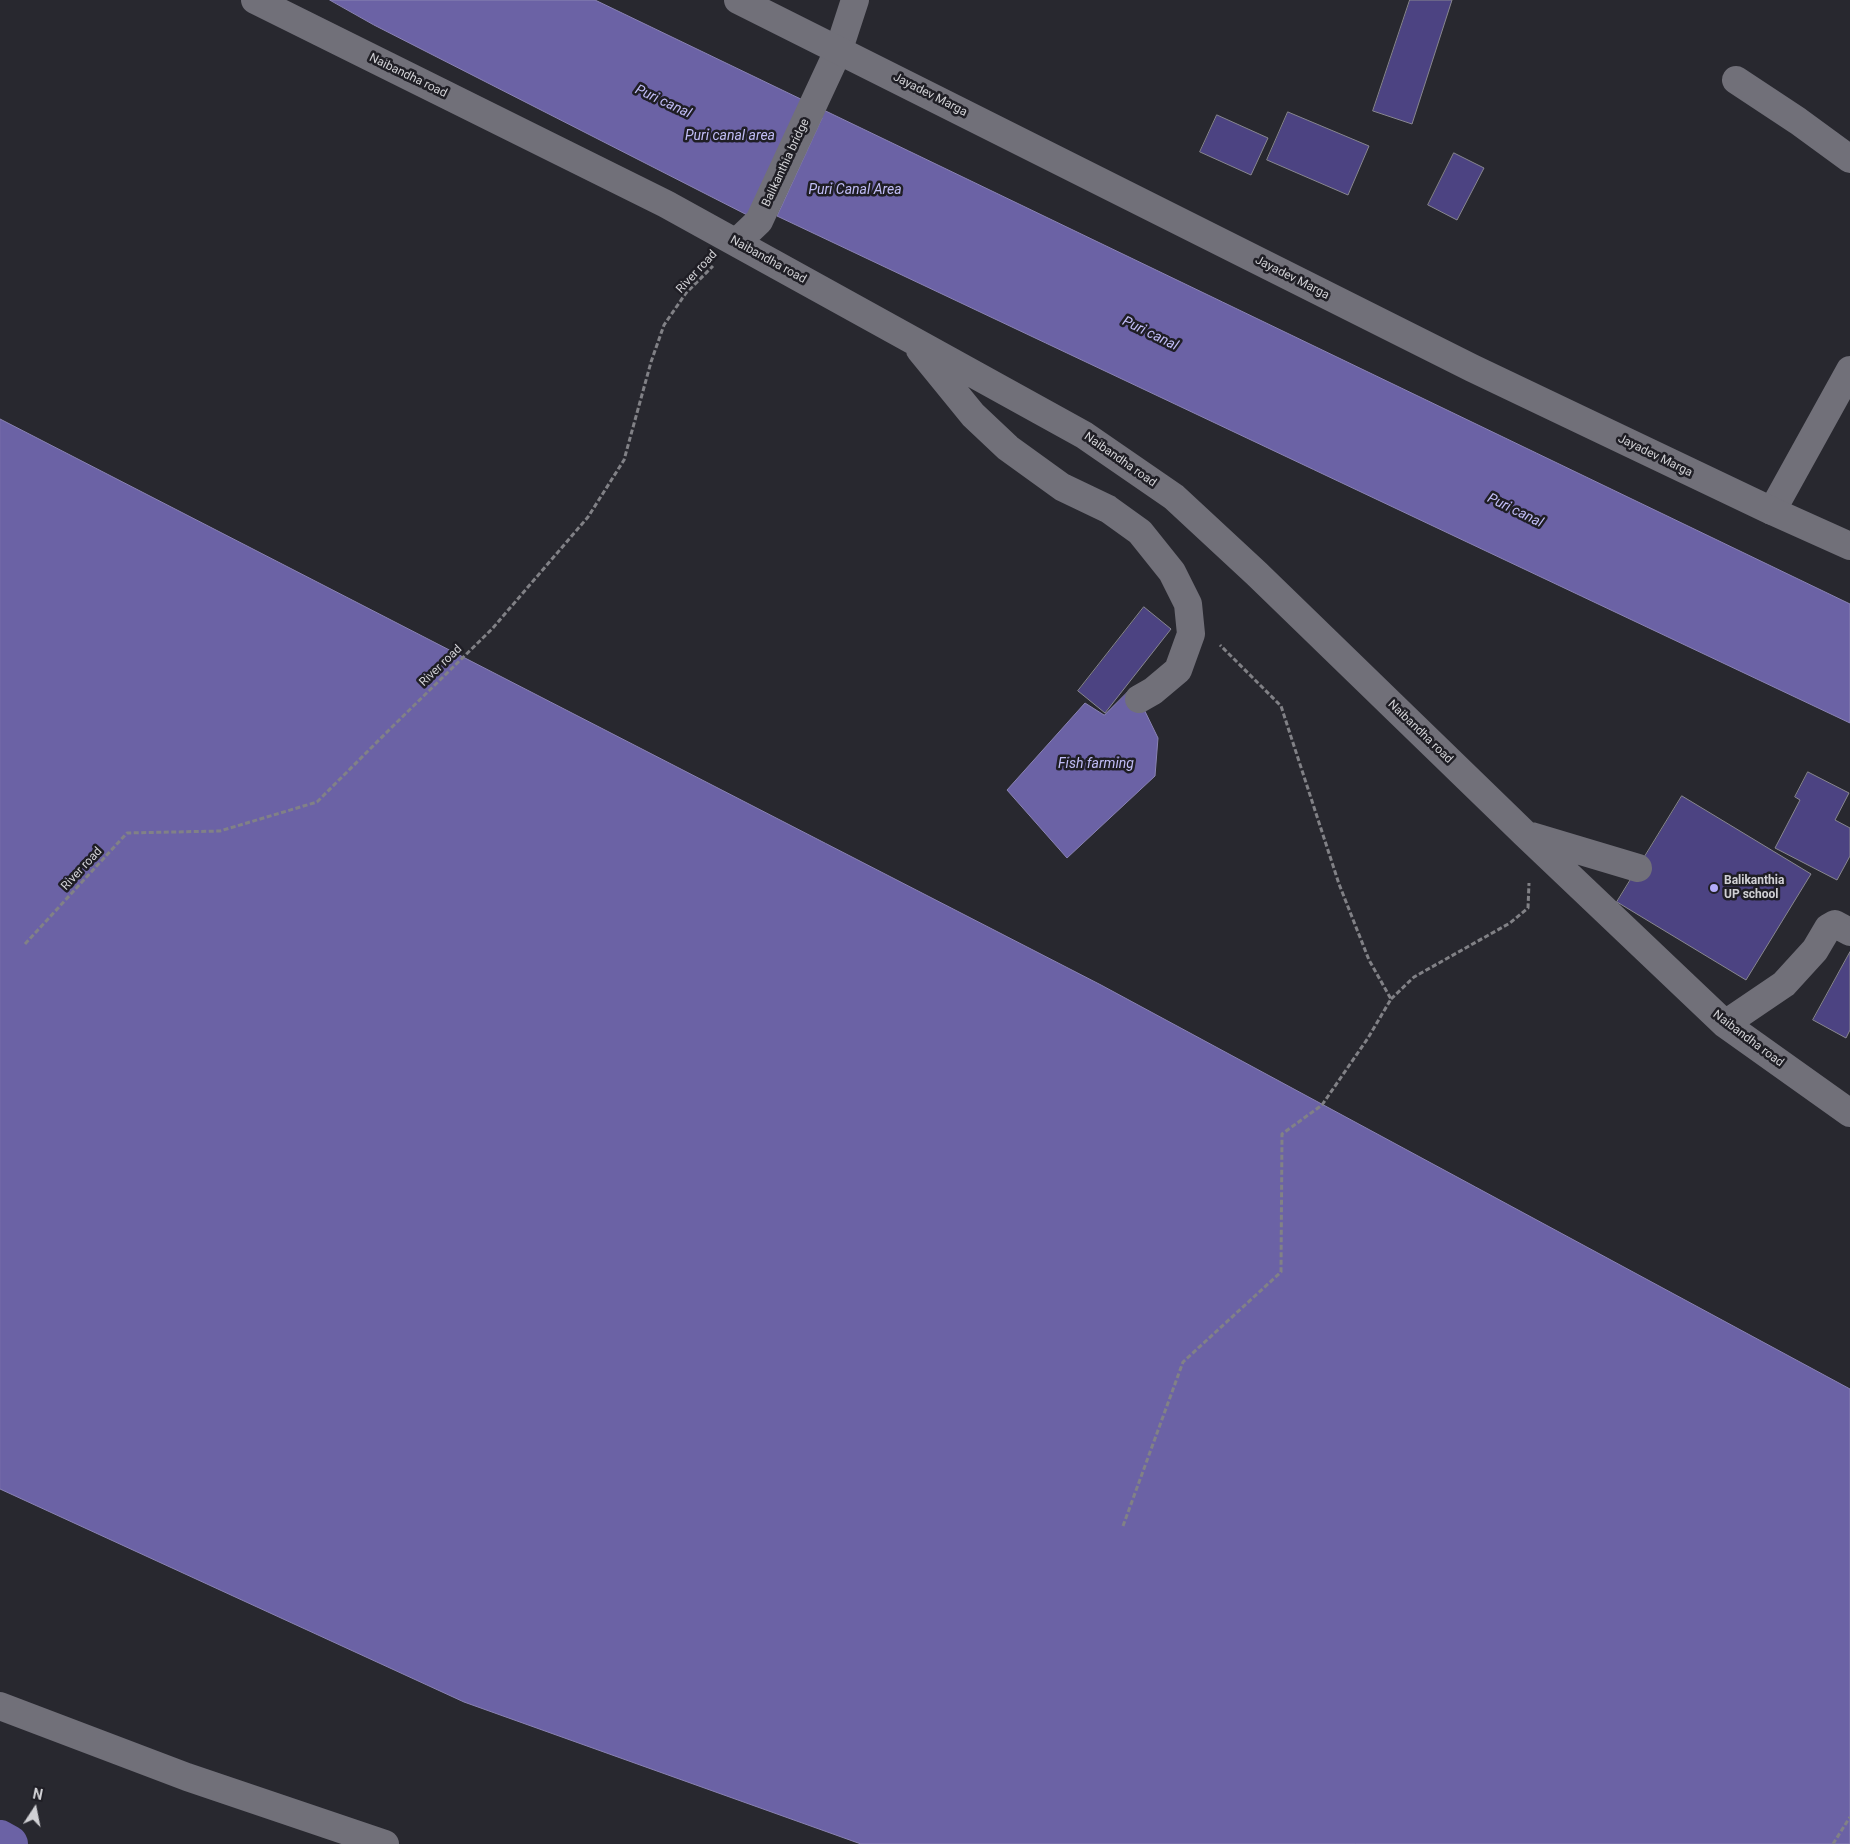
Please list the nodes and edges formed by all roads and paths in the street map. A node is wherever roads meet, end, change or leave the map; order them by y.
1 (255, 0) edge
2 (738, 0) edge
3 (855, 0) edge
4 (839, 49) junction
5 (1736, 80) dead end
6 (1850, 159) edge
7 (737, 242) junction
8 (909, 338) junction
9 (1850, 370) edge
10 (1772, 512) junction
11 (1850, 546) edge
12 (1188, 604) junction
13 (1139, 699) dead end
14 (1527, 837) junction
15 (1638, 868) dead end
16 (1850, 932) edge
17 (25, 944) dead end
18 (1391, 999) junction
19 (1725, 1024) junction
20 (1850, 1112) edge
21 (1123, 1526) dead end
22 (0, 1706) edge
23 (1850, 1817) edge
24 (384, 1844) edge
25 (1833, 1844) edge

1 - 7 street, Naibandha road
2 - 4 street, Jayadev Marga
3 - 4 street, Balikanthia bridge
4 - 7 street, Balikanthia bridge
4 - 10 street, Jayadev Marga
5 - 6 street
7 - 8 street, Naibandha road
7 - 17 path, River road
8 - 12 street
8 - 14 street, Naibandha road
9 - 10 street
10 - 11 street, Jayadev Marga
12 - 13 street
12 - 18 path
14 - 15 street
14 - 18 path
14 - 19 street, Naibandha road
16 - 19 street
18 - 21 path
19 - 20 street, Naibandha road
22 - 24 street
23 - 25 path

